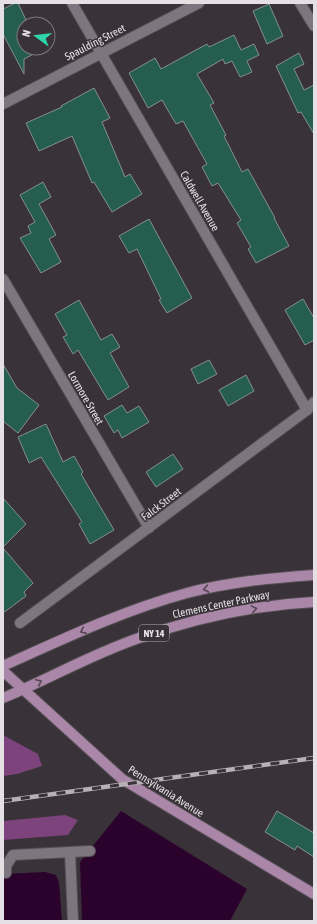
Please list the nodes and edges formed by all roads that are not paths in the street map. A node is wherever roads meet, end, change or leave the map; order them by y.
1 (72, 3) edge
2 (199, 3) edge
3 (300, 3) edge
4 (314, 26) edge
5 (100, 53) junction
6 (3, 104) edge
7 (3, 279) edge
8 (314, 402) edge
9 (307, 410) junction
10 (149, 528) junction
11 (314, 575) edge
12 (314, 602) edge
13 (20, 623) dead end
14 (3, 666) edge
15 (3, 671) edge
16 (23, 689) junction
17 (3, 698) edge
18 (90, 851) dead end
19 (70, 852) junction
20 (6, 873) dead end
21 (314, 894) edge
22 (73, 921) edge

1 - 5 street, Caldwell Avenue
2 - 5 street, Spaulding Street
3 - 4 street
5 - 6 street, Spaulding Street
5 - 9 street, Caldwell Avenue
7 - 10 street, Lormore Street
8 - 9 street, Falck Street
9 - 10 street, Falck Street
10 - 13 street, Falck Street
11 -> 14 main road, Clemens Center Parkway / NY 14
16 -> 12 main road, Clemens Center Parkway / NY 14
15 - 16 main road, Pennsylvania Avenue
16 - 17 main road, Clemens Center Parkway / NY 14
16 - 21 main road, Pennsylvania Avenue
18 - 19 street
19 - 20 street
19 - 22 street

